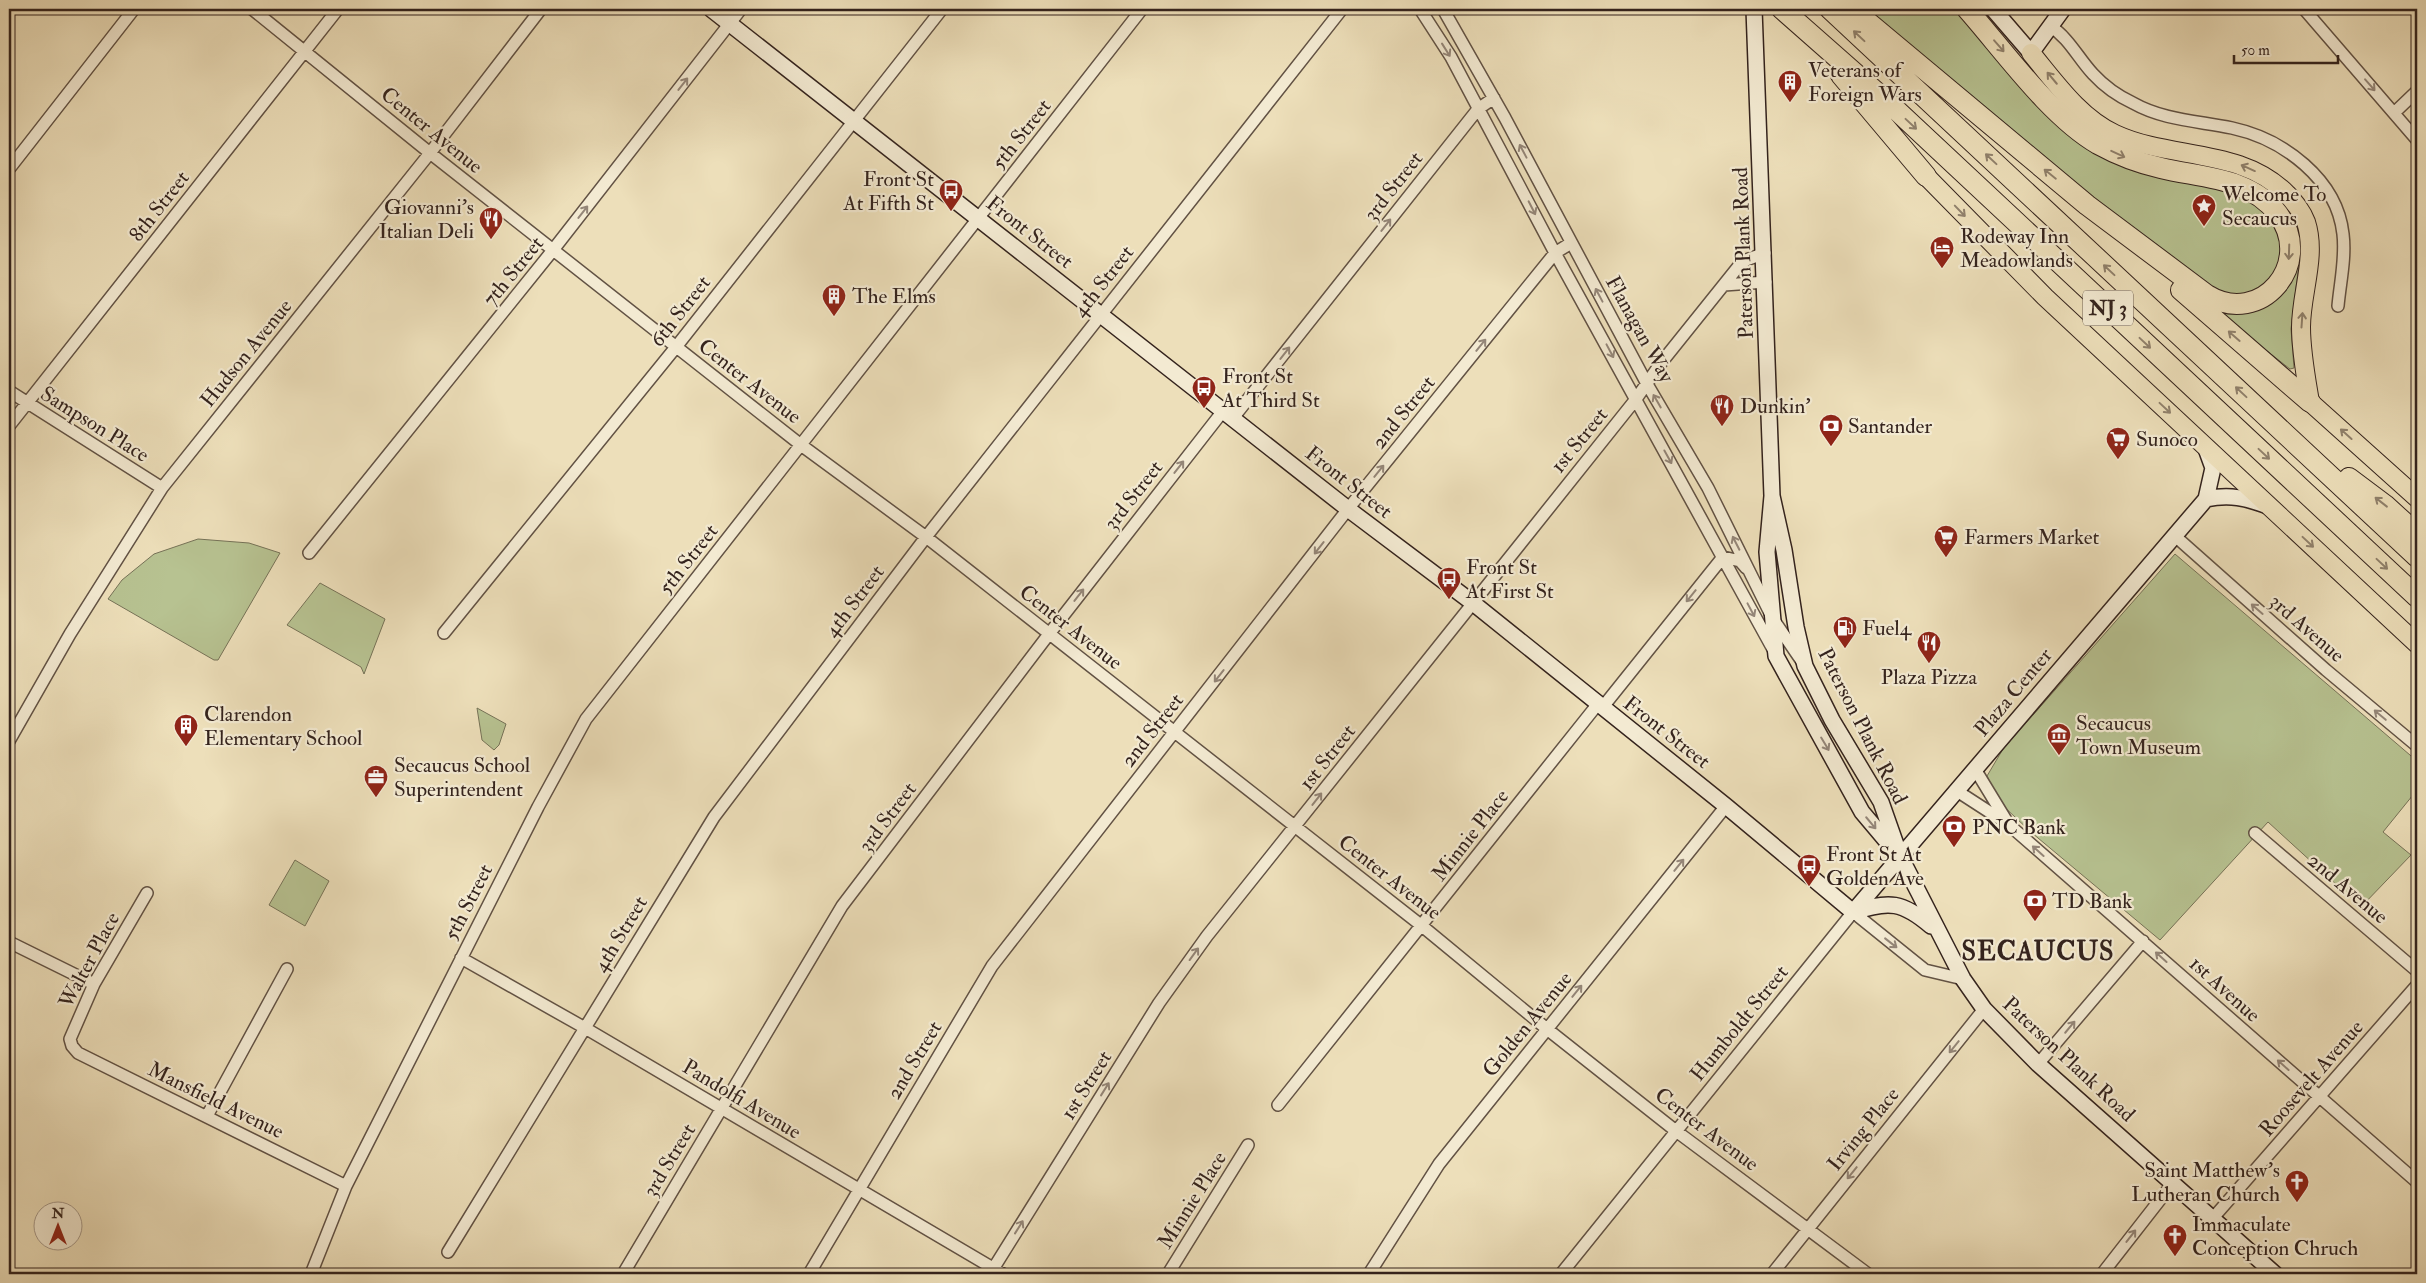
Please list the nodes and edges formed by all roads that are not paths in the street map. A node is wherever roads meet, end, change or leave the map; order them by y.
1 (134, 9) edge
2 (252, 9) edge
3 (338, 9) edge
4 (541, 9) edge
5 (711, 9) edge
6 (741, 9) edge
7 (942, 9) edge
8 (1142, 9) edge
9 (1342, 9) edge
10 (1420, 9) edge
11 (1444, 9) edge
12 (1830, 9) edge
13 (1852, 9) edge
14 (1967, 9) edge
15 (1993, 9) edge
16 (2063, 9) edge
17 (2304, 9) edge
18 (1754, 12) edge
19 (1789, 15) edge
20 (730, 24) junction
21 (2050, 26) junction
22 (305, 50) junction
23 (2031, 53) junction
24 (2417, 92) edge
25 (1494, 98) junction
26 (1478, 109) junction
27 (2394, 113) junction
28 (854, 122) junction
29 (2417, 140) edge
30 (430, 153) junction
31 (9, 169) edge
32 (1536, 176) junction
33 (1926, 176) joint
34 (1520, 186) junction
35 (2087, 205) junction
36 (979, 219) junction
37 (1571, 243) junction
38 (553, 250) junction
39 (1765, 253) junction
40 (1555, 254) junction
41 (1766, 282) junction
42 (1724, 285) junction
43 (2338, 306) dead end
44 (1100, 314) junction
45 (676, 347) junction
46 (1647, 384) junction
47 (9, 391) edge
48 (1636, 399) junction
49 (2310, 402) junction
50 (27, 404) junction
51 (1228, 414) junction
52 (2272, 421) junction
53 (9, 426) edge
54 (801, 445) junction
55 (2204, 445) junction
56 (162, 488) junction
57 (1772, 496) junction
58 (2417, 498) edge
59 (2206, 499) junction
60 (2273, 508) junction
61 (1348, 509) junction
62 (2417, 534) edge
63 (2175, 536) junction
64 (926, 537) junction
65 (309, 553) dead end
66 (1722, 557) junction
67 (2417, 557) edge
68 (1751, 572) junction
69 (2417, 597) edge
70 (1473, 603) junction
71 (1772, 619) junction
72 (444, 633) dead end
73 (1049, 634) junction
74 (2417, 644) edge
75 (1776, 656) junction
76 (1805, 666) junction
77 (1600, 706) junction
78 (1807, 714) junction
79 (1832, 720) junction
80 (1175, 732) junction
81 (9, 741) edge
82 (2417, 746) edge
83 (1976, 769) junction
84 (1957, 791) junction
85 (1726, 806) junction
86 (2008, 824) junction
87 (1295, 827) junction
88 (2255, 833) dead end
89 (1900, 856) junction
90 (147, 893) dead end
91 (1853, 912) junction
92 (1422, 926) junction
93 (1937, 932) junction
94 (2143, 941) junction
95 (9, 942) edge
96 (461, 958) junction
97 (286, 969) dead end
98 (2417, 971) edge
99 (1963, 978) junction
100 (94, 984) junction
101 (2417, 985) edge
102 (1984, 1009) junction
103 (585, 1028) junction
104 (1547, 1029) junction
105 (72, 1046) joint
106 (2038, 1064) junction
107 (2319, 1097) junction
108 (1278, 1104) dead end
109 (722, 1108) junction
110 (207, 1116) junction
111 (1676, 1131) junction
112 (1248, 1145) dead end
113 (2417, 1182) edge
114 (2173, 1183) junction
115 (346, 1186) junction
116 (860, 1190) junction
117 (2213, 1218) junction
118 (1808, 1227) junction
119 (448, 1252) dead end
120 (996, 1272) edge
121 (311, 1274) edge
122 (622, 1274) edge
123 (809, 1274) edge
124 (1168, 1274) edge
125 (1369, 1274) edge
126 (1561, 1274) edge
127 (1772, 1274) edge
128 (1868, 1274) edge
129 (2102, 1274) edge
130 (2275, 1274) edge

1 - 31 street
2 - 22 street, Center Avenue
3 - 22 street, 8th Street
4 - 30 street, Hudson Avenue
5 - 20 street, Front Street
6 - 20 street, 7th Street
7 - 28 street, 6th Street
8 - 36 street, 5th Street
9 - 44 street, 4th Street
10 -> 26 street, Flanagan Way
11 - 25 street, Flanagan Way
52 -> 12 highway, NJ 3
35 -> 13 highway, NJ 3
14 -> 35 highway
15 - 23 street
16 - 21 street
17 -> 27 street
18 - 39 street, Paterson Plank Road
19 - 33 highway, NJ 3
19 -> 69 highway, NJ 3
20 - 28 street, Front Street
38 -> 20 street, 7th Street
21 - 23 street
21 - 43 street
22 - 30 street, Center Avenue
22 - 50 street, 8th Street
49 -> 23 main road
24 - 27 street
25 - 26 street, 3rd Street
32 -> 25 street, Flanagan Way
26 - 34 street, Flanagan Way
51 -> 26 street, 3rd Street
27 - 29 street
28 - 36 street, Front Street
28 - 45 street, 6th Street
30 - 38 street, Center Avenue
30 - 56 street, Hudson Avenue
32 - 34 street
32 - 37 street, Flanagan Way
33 -> 55 main road, NJ 3
34 -> 40 street, Flanagan Way
49 -> 35 highway, NJ 3
36 - 44 street, Front Street
36 - 54 street, 5th Street
37 - 40 street, 2nd Street
46 -> 37 street, Flanagan Way
38 - 45 street, Center Avenue
38 - 65 street, 7th Street
39 - 41 street, Paterson Plank Road
39 - 42 street, 1st Street
40 -> 48 street, Flanagan Way
61 -> 40 street, 2nd Street
41 - 42 street
41 - 57 street, Paterson Plank Road
42 - 46 street, 1st Street
44 - 51 street, Front Street
44 - 64 street, 4th Street
45 - 54 street, Center Avenue
45 - 72 street, 6th Street
46 - 48 street, 1st Street
68 -> 46 street, Flanagan Way
47 - 50 street, Sampson Place
48 -> 66 street, Flanagan Way
48 - 70 street, 1st Street
58 -> 49 main road
50 - 53 street, 8th Street
50 - 56 street, Sampson Place
51 - 61 street, Front Street
73 -> 51 street, 3rd Street
62 -> 52 highway
52 - 67 highway, NJ 3
54 - 64 street, Center Avenue
54 - 96 street, 5th Street
55 - 59 street, Plaza Center
55 - 60 main road, NJ 3
56 - 81 street, Hudson Avenue
57 - 71 street, Paterson Plank Road
57 - 76 street, Paterson Plank Road
59 - 60 street
59 - 63 street, Plaza Center
60 -> 74 main road, NJ 3
61 - 70 street, Front Street
61 -> 80 street, 2nd Street
82 -> 63 street, 3rd Avenue
63 - 83 street, Plaza Center
64 - 73 street, Center Avenue
64 - 103 street, 4th Street
66 - 68 street
66 -> 75 street, Flanagan Way
66 -> 77 street, Minnie Place
68 - 71 street, Flanagan Way
70 - 77 street, Front Street
87 -> 70 street, 1st Street
71 - 75 street, Paterson Plank Road
71 - 76 street, Flanagan Way
73 - 80 street, Center Avenue
73 - 109 street, 3rd Street
75 - 78 street
76 - 79 street, Paterson Plank Road
77 - 85 street, Front Street
77 - 92 street, Minnie Place
78 - 79 street
78 -> 89 street
79 - 89 street, Paterson Plank Road
80 - 87 street, Center Avenue
80 - 116 street, 2nd Street
83 - 84 street, Plaza Center
83 - 86 street, 1st Avenue
84 - 86 street, 1st Avenue
84 - 89 street, Plaza Center
85 - 91 street, Front Street
104 -> 85 street, Golden Avenue
94 -> 86 street, 1st Avenue
87 - 92 street, Center Avenue
120 -> 87 street, 1st Street
88 - 98 street, 2nd Avenue
89 - 91 street, Plaza Center
89 - 93 street, Paterson Plank Road
90 - 100 street, Walter Place
91 - 93 street
91 -> 99 street, Front Street
91 - 111 street, Humboldt Street
92 - 104 street, Center Avenue
92 - 108 street, Minnie Place
93 - 99 street, Paterson Plank Road
106 -> 94 street
107 -> 94 street, 1st Avenue
95 - 100 street
96 - 103 street, Pandolfi Avenue
96 - 115 street, 5th Street
97 - 110 street
99 - 102 street, Paterson Plank Road
100 - 105 street, Walter Place
101 - 107 street, Roosevelt Avenue
102 - 106 street, Paterson Plank Road
102 -> 118 street, Irving Place
103 - 109 street, Pandolfi Avenue
103 - 119 street, 4th Street
104 - 111 street, Center Avenue
104 - 125 street, Golden Avenue
105 - 110 street, Mansfield Avenue
106 - 114 street, Paterson Plank Road
107 - 113 street, 1st Avenue
107 - 117 street, Roosevelt Avenue
109 - 116 street, Pandolfi Avenue
109 - 122 street, 3rd Street
110 - 115 street, Mansfield Avenue
111 - 118 street, Center Avenue
111 - 126 street, Humboldt Street
112 - 124 street, Minnie Place
114 - 117 street, Paterson Plank Road
129 -> 114 street
115 - 121 street, 5th Street
116 - 120 street, Pandolfi Avenue
116 - 123 street, 2nd Street
117 - 130 street, Paterson Plank Road
118 - 127 street, Irving Place
118 - 128 street, Center Avenue

